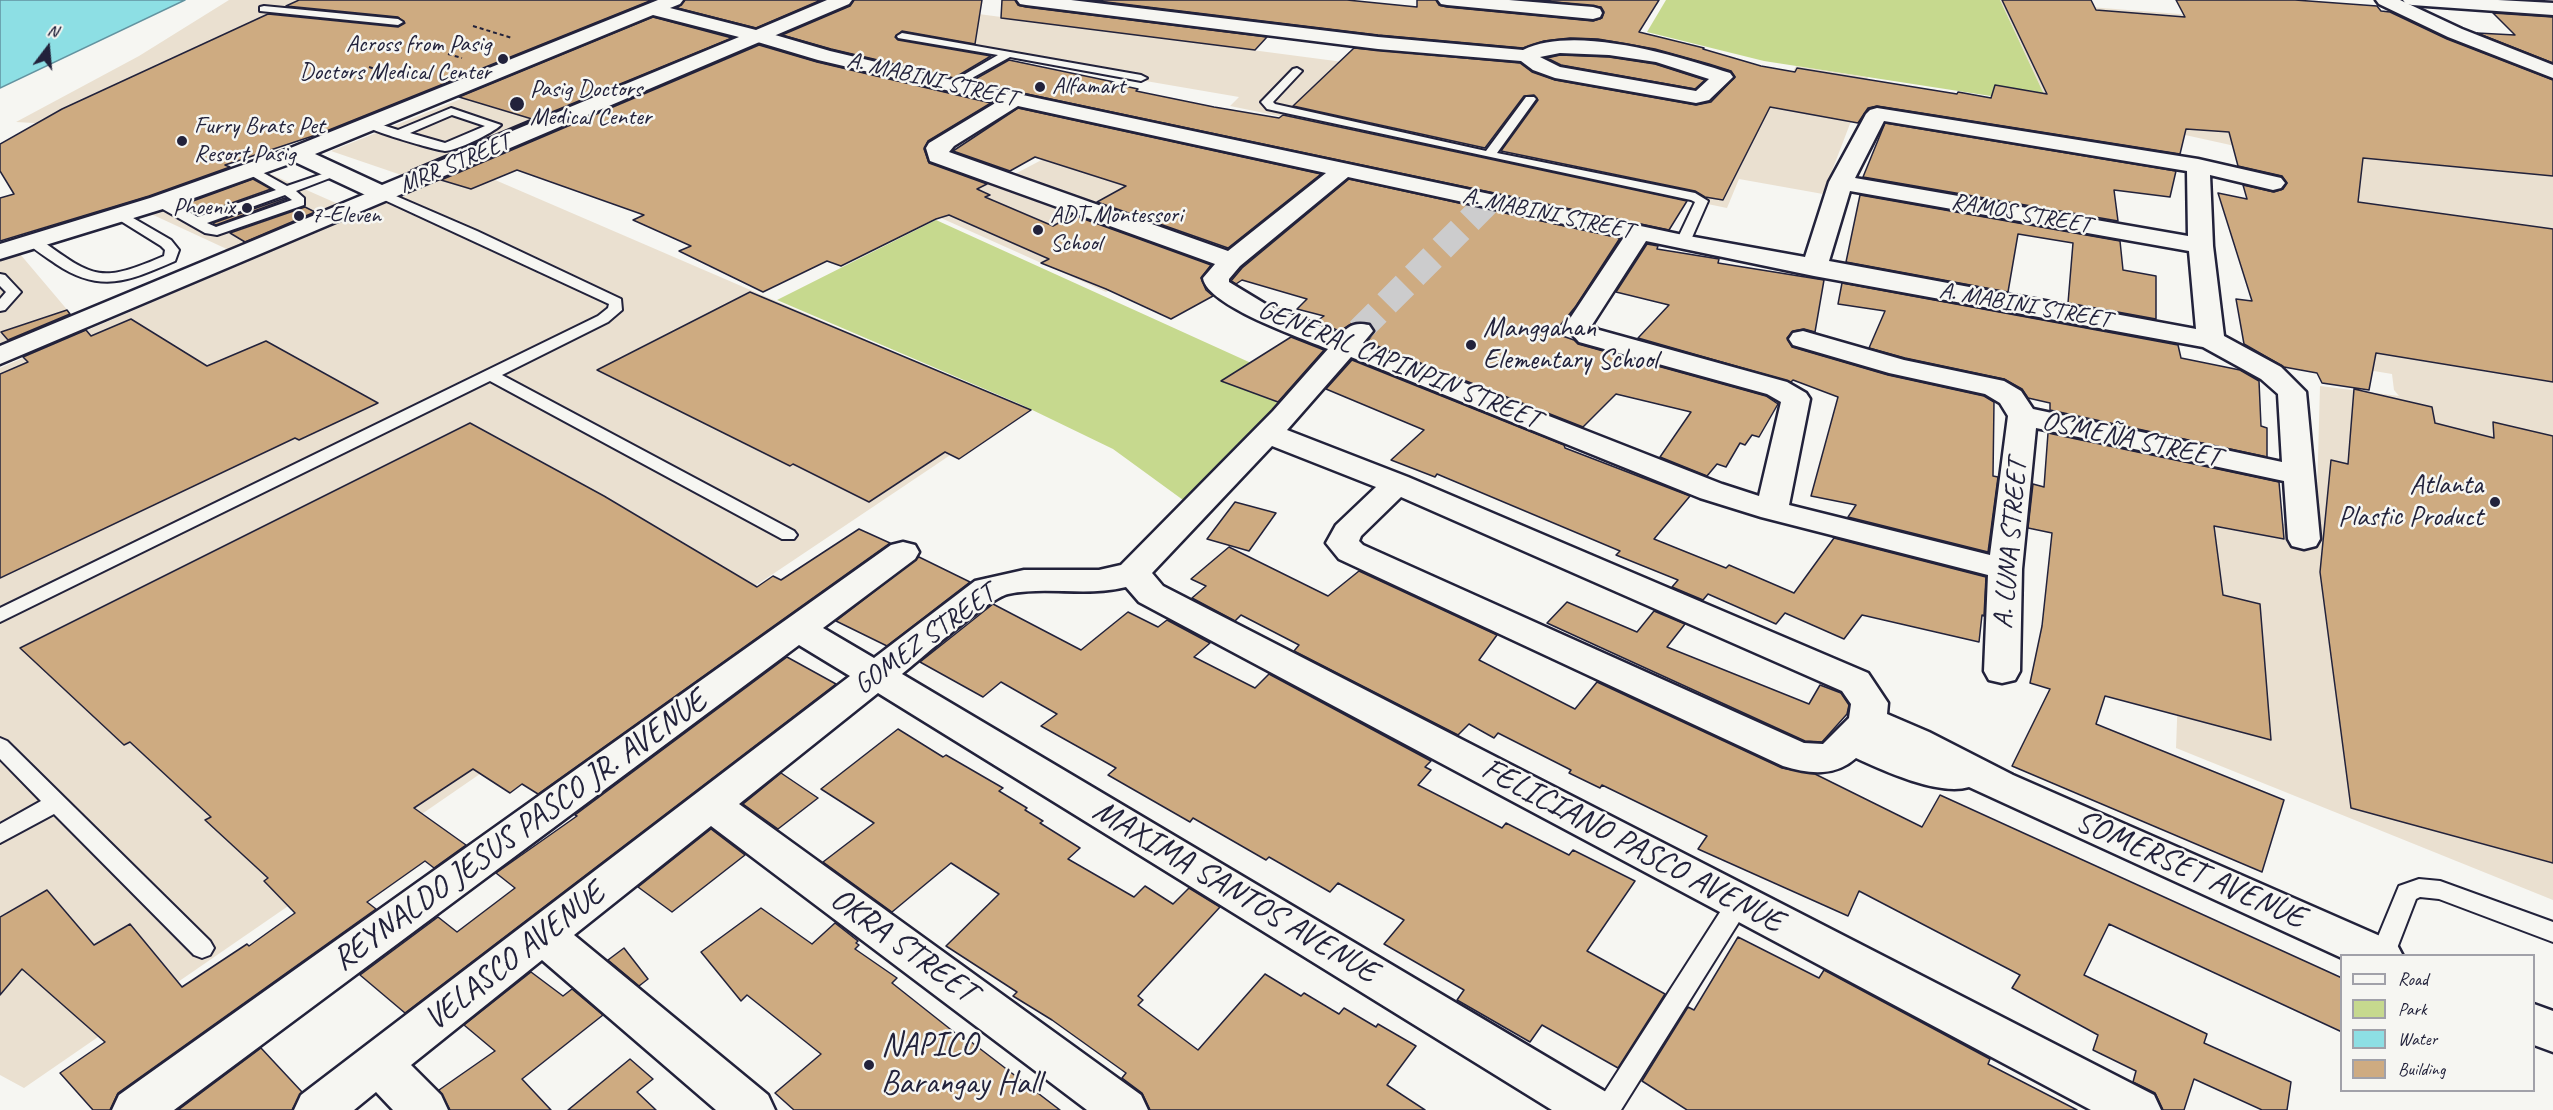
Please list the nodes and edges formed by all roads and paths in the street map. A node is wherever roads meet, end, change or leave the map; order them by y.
1 (674, 0) edge
2 (843, 0) edge
3 (1026, 0) edge
4 (1447, 0) edge
5 (2385, 0) edge
6 (2412, 0) edge
7 (264, 9) dead end
8 (652, 9) junction
9 (2553, 9) edge
10 (1595, 11) edge
11 (398, 22) dead end
12 (758, 36) junction
13 (902, 36) dead end
14 (2494, 49) junction
15 (2553, 52) edge
16 (1008, 54) junction
17 (1526, 56) junction
18 (1297, 71) dead end
19 (2553, 72) edge
20 (1141, 78) dead end
21 (952, 86) junction
22 (1016, 99) junction
23 (1530, 99) dead end
24 (445, 103) junction
25 (370, 125) junction
26 (398, 134) junction
27 (296, 154) junction
28 (1489, 155) junction
29 (2198, 166) junction
30 (251, 170) junction
31 (1343, 170) junction
32 (337, 173) junction
33 (1841, 182) junction
34 (2273, 183) dead end
35 (285, 191) junction
36 (382, 194) junction
37 (158, 203) junction
38 (121, 214) junction
39 (1640, 233) junction
40 (33, 241) junction
41 (1683, 242) junction
42 (2201, 246) junction
43 (0, 252) edge
44 (1231, 261) junction
45 (1814, 268) junction
46 (0, 278) edge
47 (0, 307) edge
48 (1352, 338) junction
49 (1803, 339) dead end
50 (2211, 340) junction
51 (0, 356) edge
52 (491, 375) junction
53 (2023, 416) junction
54 (1267, 433) junction
55 (2298, 475) junction
56 (1397, 483) junction
57 (1772, 510) junction
58 (788, 535) dead end
59 (2304, 539) dead end
60 (903, 552) dead end
61 (2005, 569) junction
62 (1133, 573) junction
63 (0, 616) edge
64 (799, 629) junction
65 (2002, 671) dead end
66 (876, 675) junction
67 (1860, 731) junction
68 (0, 746) edge
69 (57, 802) junction
70 (710, 804) junction
71 (0, 834) edge
72 (1739, 902) junction
73 (2553, 932) edge
74 (543, 935) junction
75 (202, 948) dead end
76 (2378, 954) edge
77 (2383, 954) edge
78 (2535, 1024) edge
79 (2553, 1032) edge
80 (379, 1063) junction
81 (136, 1110) edge
82 (318, 1110) edge
83 (424, 1110) edge
84 (751, 1110) edge
85 (1124, 1110) edge
86 (1594, 1110) edge
87 (1606, 1110) edge
88 (2137, 1110) edge

1 - 8 street
2 - 12 street, MRR STREET
3 - 17 street
4 - 10 street
5 - 14 street
6 - 9 street
7 - 11 lane
8 - 12 street, A. MABINI STREET
8 - 24 street
12 - 21 street, A. MABINI STREET
12 - 36 street, MRR STREET
13 - 16 lane
14 - 15 street
14 - 19 street
16 - 20 lane
16 - 21 lane
17 - 17 street
18 - 28 lane
21 - 22 street, A. MABINI STREET
22 - 31 street, A. MABINI STREET
22 - 44 street
23 - 28 lane
24 - 25 street
24 - 26 lane
24 - 26 lane
25 - 26 lane
25 - 27 street
27 - 30 street
27 - 32 street
28 - 41 lane
29 - 33 street
29 - 34 street
29 - 42 street
30 - 35 lane
30 - 37 street
31 - 39 street, A. MABINI STREET
31 - 44 street
32 - 35 lane
32 - 36 street
33 - 42 street, RAMOS STREET
33 - 45 street
35 - 37 lane
36 - 51 street, MRR STREET
36 - 52 lane
37 - 38 street
38 - 40 street
38 - 40 lane
39 - 41 street, A. MABINI STREET
39 - 57 street
40 - 43 street
41 - 45 street, A. MABINI STREET
42 - 50 street
44 - 48 street, GENERAL CAPINPIN STREET
45 - 50 street, A. MABINI STREET
46 - 47 lane
48 - 54 street
48 - 57 street, GENERAL CAPINPIN STREET
49 - 53 street, OSMEÑA STREET
50 - 55 street, A. MABINI STREET
52 - 58 lane
52 - 63 lane
53 - 55 street, OSMEÑA STREET
53 - 61 street, A. LUNA STREET
54 - 56 street
54 - 62 street
55 - 59 street, A. MABINI STREET
56 - 67 street
56 - 67 street
57 - 61 street, GENERAL CAPINPIN STREET
60 - 64 street, REYNALDO JESUS PASCO JR. AVENUE
61 - 65 street, A. LUNA STREET
62 - 66 street, GOMEZ STREET
62 - 72 street, FELICIANO PASCO AVENUE
64 - 66 street, MAXIMA SANTOS AVENUE
64 - 81 street, REYNALDO JESUS PASCO JR. AVENUE
66 - 70 street, GOMEZ STREET
66 - 86 street, MAXIMA SANTOS AVENUE
67 - 76 street, SOMERSET AVENUE
68 - 69 lane
69 - 71 lane
69 - 75 lane
70 - 74 street, VELASCO AVENUE
70 - 85 street, OKRA STREET
72 - 87 lane
72 - 88 street, FELICIANO PASCO AVENUE
73 - 77 lane
74 - 80 street, VELASCO AVENUE
74 - 84 street
78 - 79 street
80 - 82 street, VELASCO AVENUE
80 - 83 street

